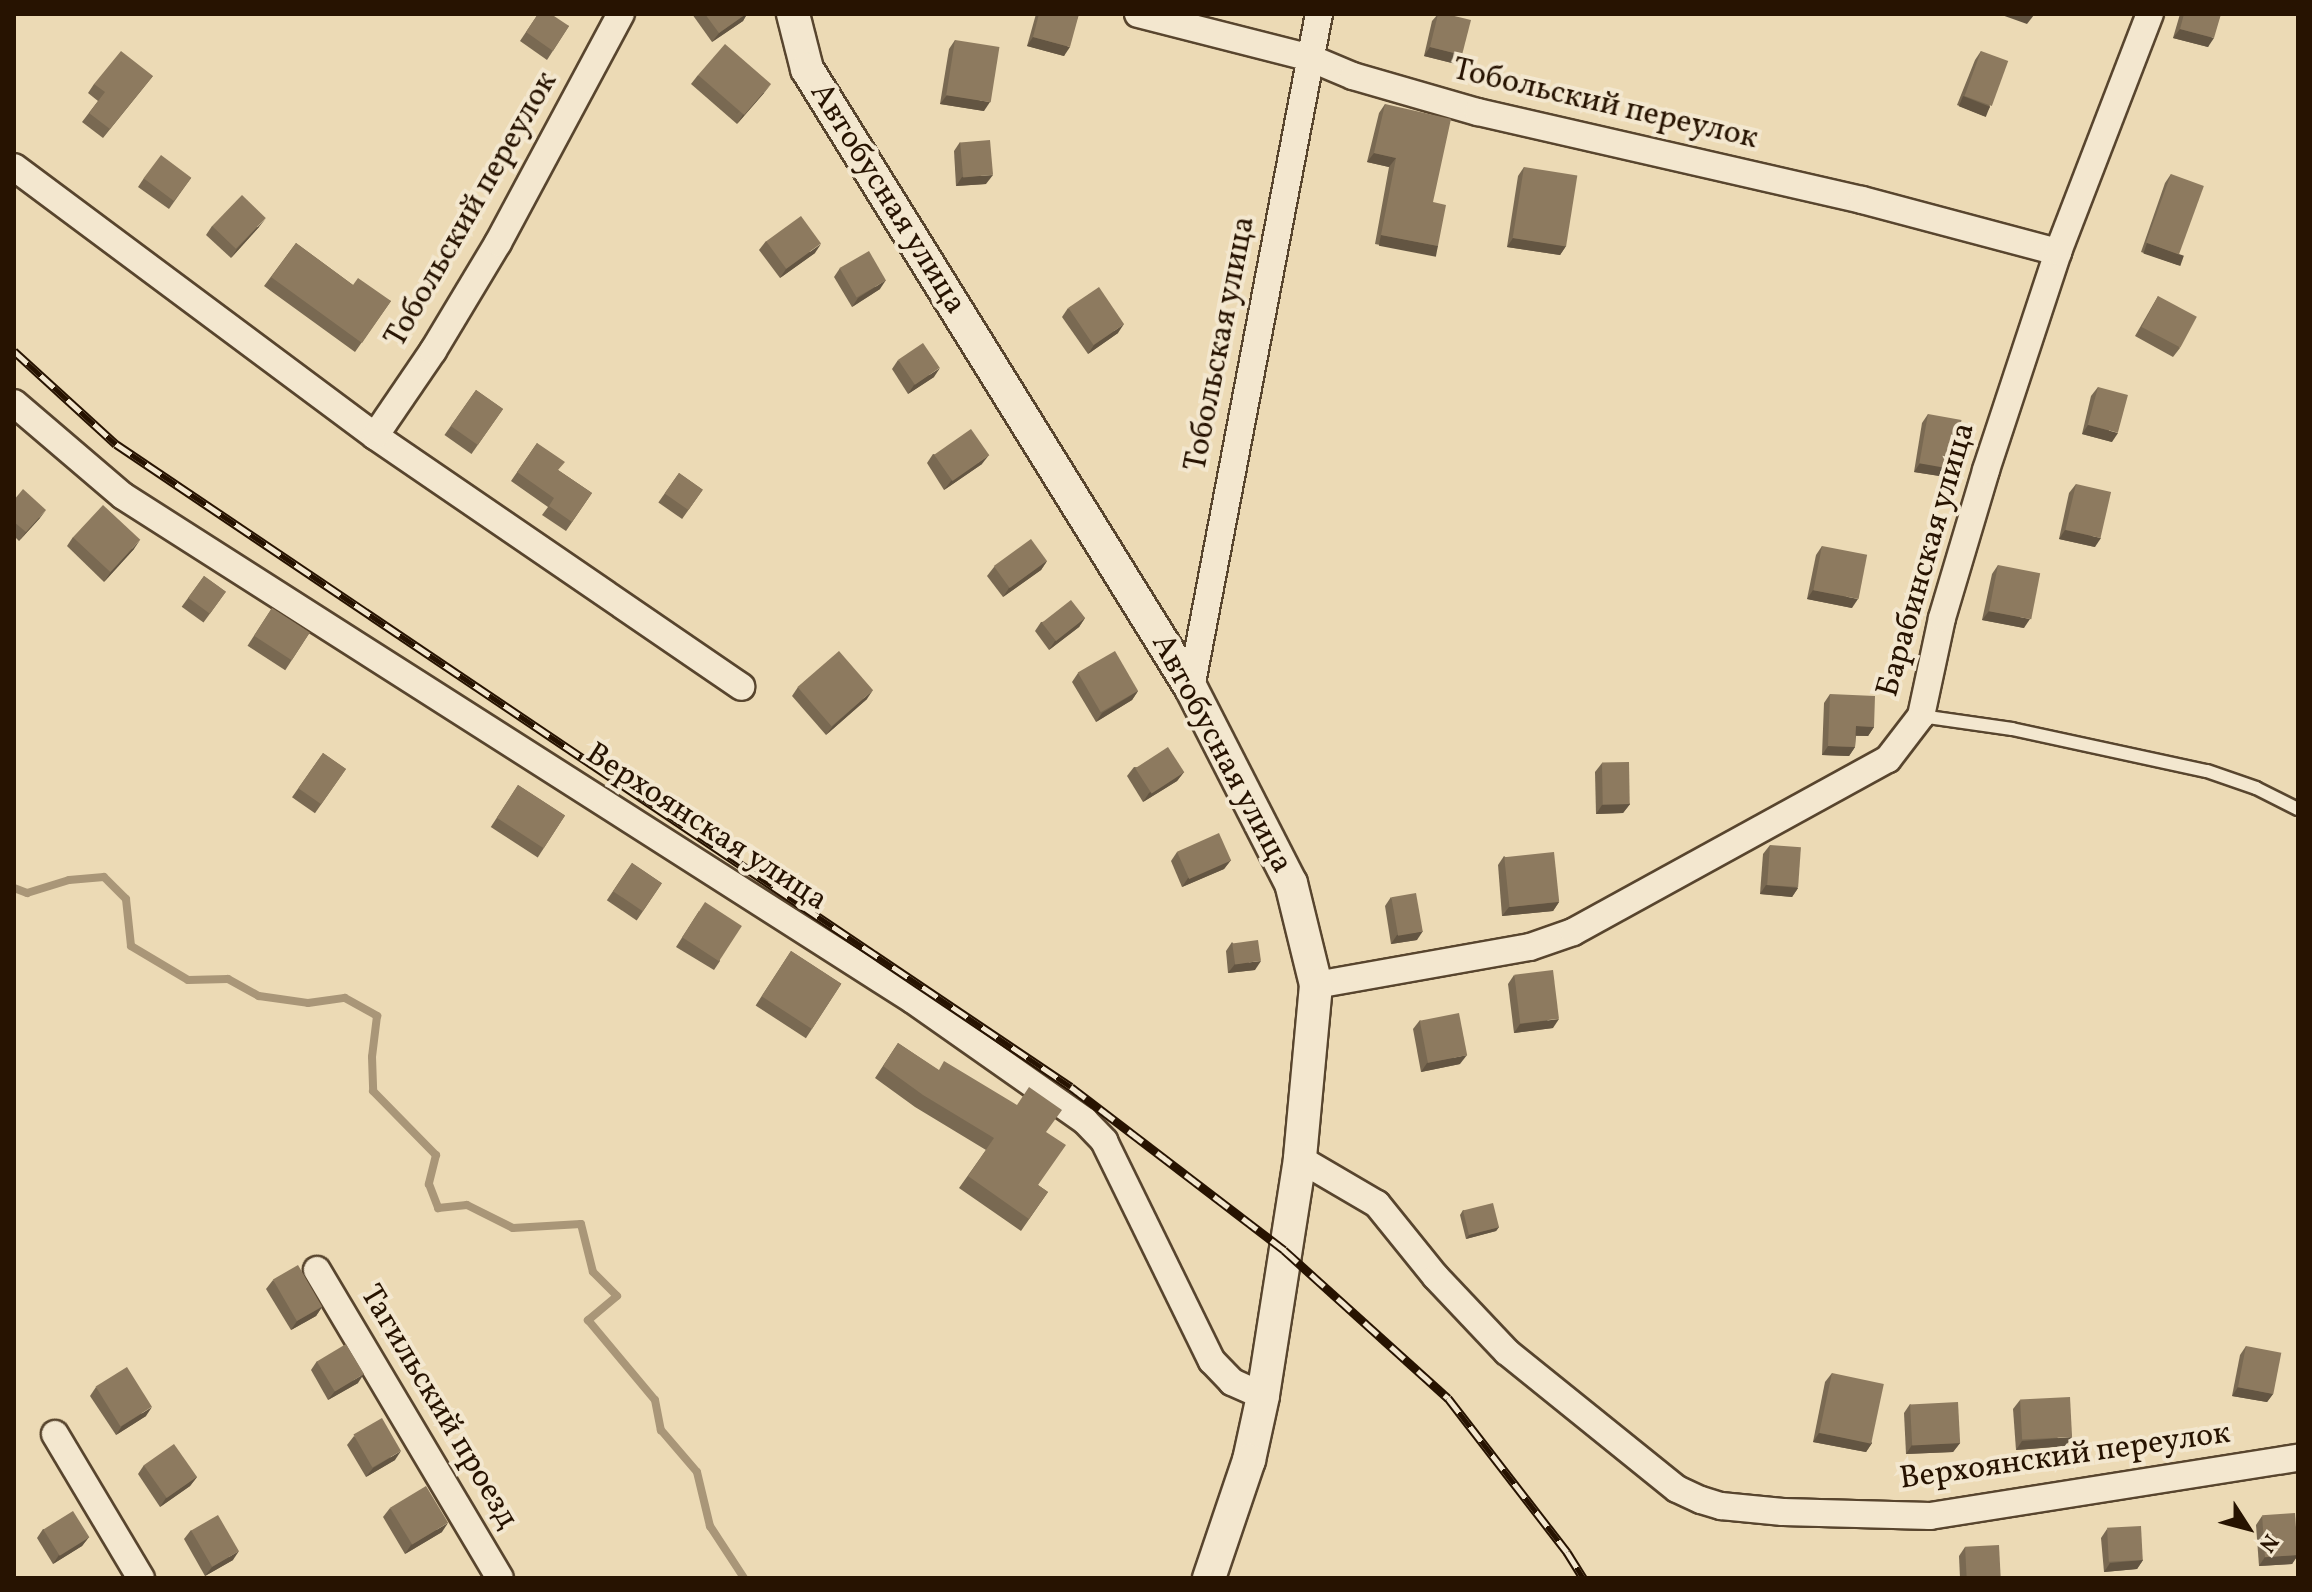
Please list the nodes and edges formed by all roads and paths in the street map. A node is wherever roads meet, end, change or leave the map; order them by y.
1 (621, 14) edge
2 (793, 14) edge
3 (1138, 14) edge
4 (1319, 14) edge
5 (2150, 14) edge
6 (1310, 58) junction
7 (14, 167) edge
8 (2058, 252) junction
9 (14, 403) edge
10 (375, 436) junction
11 (741, 687) dead end
12 (1191, 688) junction
13 (1921, 716) junction
14 (2298, 809) edge
15 (1316, 985) junction
16 (1300, 1159) junction
17 (317, 1270) dead end
18 (1263, 1396) junction
19 (55, 1434) dead end
20 (2298, 1458) edge
21 (141, 1578) edge
22 (500, 1578) edge
23 (1209, 1578) edge

1 - 10 street, Тобольский переулок
2 - 12 street, Автобусная улица
3 - 6 street, Тобольский переулок
4 - 6 street, Тобольская улица
5 - 8 street, Барабинская улица
6 - 8 street, Тобольский переулок
6 - 12 street, Тобольская улица
7 - 10 street
8 - 13 street, Барабинская улица
9 - 18 street, Верхоянская улица
10 - 11 street
12 - 15 street, Автобусная улица
13 - 14 lane
13 - 15 street, Барабинская улица
15 - 16 street, Автобусная улица
16 - 18 street, Автобусная улица
16 - 20 street, Верхоянский переулок
17 - 22 street, Тагильский проезд
18 - 23 street, Автобусная улица
19 - 21 street

